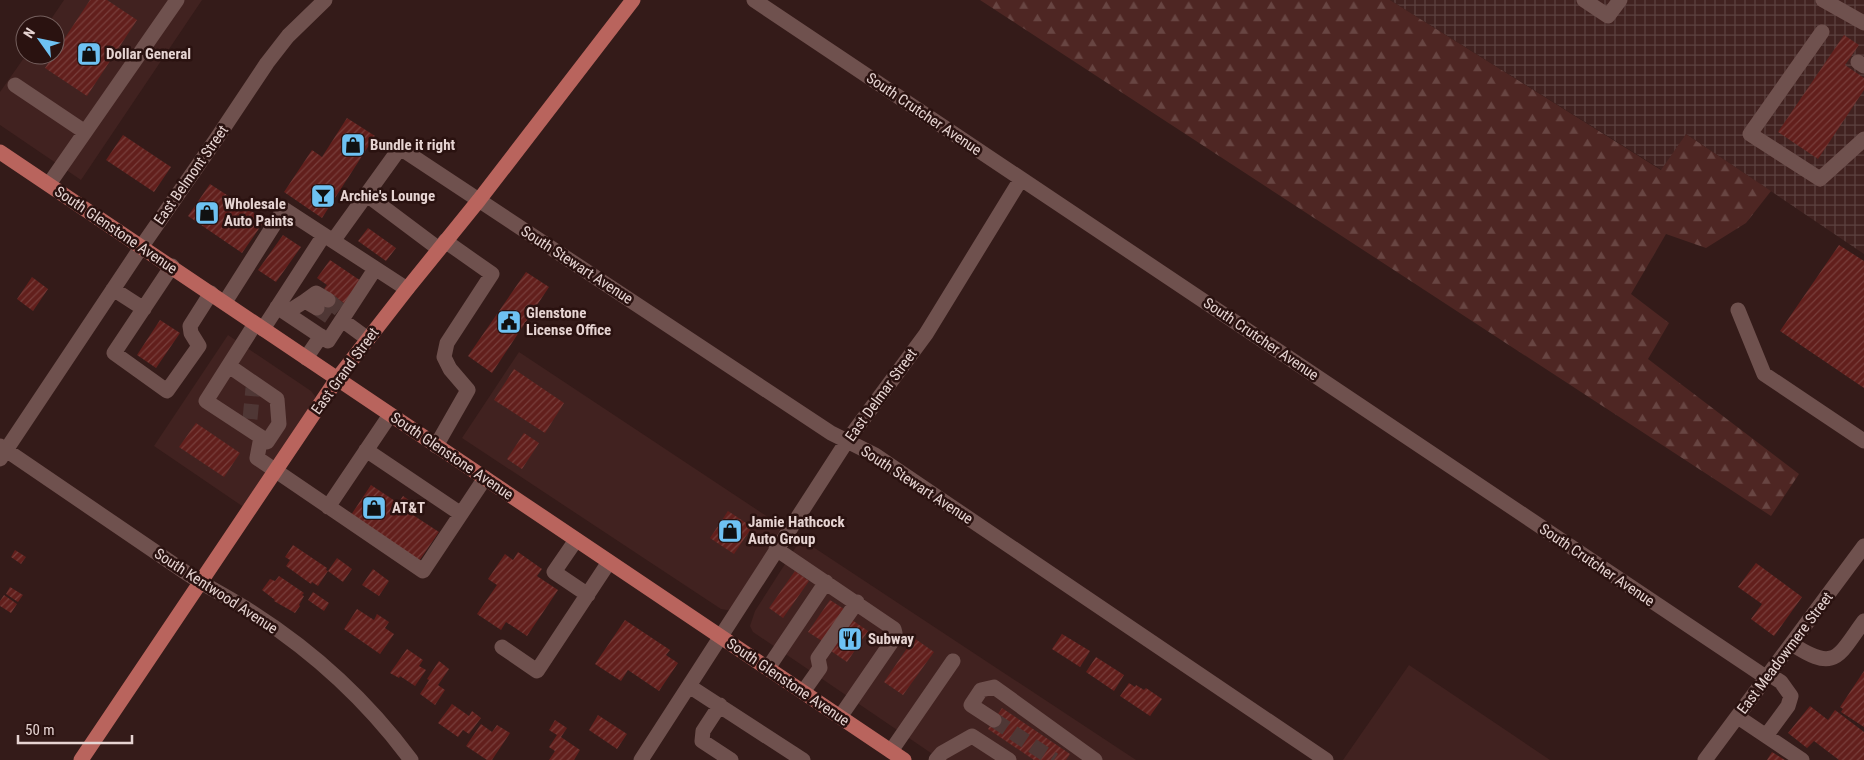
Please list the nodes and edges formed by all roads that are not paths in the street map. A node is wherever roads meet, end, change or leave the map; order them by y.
1 (177, 0) edge
2 (325, 0) edge
3 (633, 0) edge
4 (754, 0) edge
5 (1584, 0) edge
6 (1620, 0) edge
7 (1823, 0) edge
8 (1864, 23) edge
9 (1822, 32) dead end
10 (15, 85) dead end
11 (85, 132) junction
12 (1864, 139) edge
13 (0, 152) edge
14 (1021, 179) junction
15 (48, 184) junction
16 (366, 195) junction
17 (479, 200) junction
18 (328, 238) junction
19 (442, 245) junction
20 (142, 246) junction
21 (172, 266) junction
22 (375, 269) junction
23 (113, 289) junction
24 (407, 289) junction
25 (211, 294) junction
26 (225, 302) junction
27 (316, 303) dead end
28 (144, 309) junction
29 (281, 310) junction
30 (1738, 310) dead end
31 (340, 317) junction
32 (259, 326) junction
33 (320, 336) junction
34 (368, 339) junction
35 (306, 358) junction
36 (229, 366) junction
37 (337, 379) junction
38 (390, 415) junction
39 (253, 429) junction
40 (847, 441) junction
41 (1864, 441) edge
42 (436, 446) junction
43 (366, 450) junction
44 (2, 452) edge
45 (275, 471) junction
46 (485, 478) junction
47 (328, 507) junction
48 (461, 514) junction
49 (576, 540) junction
50 (1864, 546) edge
51 (776, 549) junction
52 (609, 562) junction
53 (201, 582) junction
54 (826, 582) junction
55 (588, 595) junction
56 (857, 602) junction
57 (1864, 621) edge
58 (720, 636) junction
59 (1792, 644) junction
60 (502, 648) dead end
61 (953, 661) dead end
62 (768, 668) junction
63 (1768, 677) junction
64 (689, 686) junction
65 (803, 692) junction
66 (720, 706) junction
67 (840, 717) junction
68 (1738, 717) junction
69 (972, 736) junction
70 (1766, 736) junction
71 (891, 751) junction
72 (793, 757) edge
73 (81, 760) edge
74 (411, 760) edge
75 (641, 760) edge
76 (731, 760) edge
77 (904, 760) edge
78 (936, 760) edge
79 (1009, 760) edge
80 (1095, 760) edge
81 (1326, 760) edge
82 (1705, 760) edge
83 (1802, 760) edge

1 - 11 street
2 - 20 street, East Belmont Street
3 - 17 main road, East Grand Street
4 - 14 street, South Crutcher Avenue
5 - 6 street
7 - 8 street
9 - 12 street
10 - 11 street
11 - 15 street
13 - 15 main road, South Glenstone Avenue
14 - 40 street, East Delmar Street
14 - 63 street, South Crutcher Avenue
15 - 20 main road, South Glenstone Avenue
16 - 17 street, South Stewart Avenue
16 - 18 street
16 - 19 street
17 - 19 main road, East Grand Street
17 - 40 street, South Stewart Avenue
18 - 22 street
18 - 26 street
18 - 29 street
19 - 24 main road, East Grand Street
19 - 42 street
20 - 21 main road, South Glenstone Avenue
20 - 23 street, East Belmont Street
21 - 25 main road, South Glenstone Avenue
21 - 28 street
22 - 24 street
22 - 31 street
23 - 28 street
23 - 44 street, East Belmont Street
24 - 34 main road, East Grand Street
25 - 26 main road, South Glenstone Avenue
25 - 28 street
26 - 32 main road, South Glenstone Avenue
27 - 29 street
29 - 32 street
29 - 33 street
30 - 41 street
31 - 33 street
31 - 34 street
32 - 35 main road, South Glenstone Avenue
32 - 36 street
33 - 35 street
34 - 37 main road, East Grand Street
35 - 37 main road, South Glenstone Avenue
36 - 39 street
36 - 39 street
37 - 38 main road, South Glenstone Avenue
37 - 45 main road, East Grand Street
38 - 42 main road, South Glenstone Avenue
38 - 43 street
39 - 45 street
40 - 51 street, East Delmar Street
40 - 81 street, South Stewart Avenue
42 - 46 main road, South Glenstone Avenue
43 - 47 street
43 - 48 street
44 - 53 street, South Kentwood Avenue
45 - 47 street
45 - 53 main road, East Grand Street
46 - 48 street
46 - 49 main road, South Glenstone Avenue
47 - 48 street
49 - 52 main road, South Glenstone Avenue
49 - 55 street
50 - 59 street, East Meadowmere Street
51 - 54 street
51 - 58 street, East Delmar Street
52 - 55 street
52 - 58 main road, South Glenstone Avenue
53 - 73 main road, East Grand Street
53 - 74 street, South Kentwood Avenue
54 - 56 street
54 - 62 street
55 - 60 street
56 - 65 street
56 - 67 street
57 - 59 street
58 - 62 main road, South Glenstone Avenue
58 - 64 street, East Delmar Street
59 - 63 street, East Meadowmere Street
61 - 71 street
62 - 65 main road, South Glenstone Avenue
63 - 68 street, East Meadowmere Street
63 - 70 street, South Crutcher Avenue
64 - 66 street
64 - 75 street, East Delmar Street
65 - 67 main road, South Glenstone Avenue
66 - 72 street
66 - 76 street
67 - 71 main road, South Glenstone Avenue
68 - 70 street
68 - 82 street, East Meadowmere Street
69 - 78 street
69 - 79 street
69 - 80 street
70 - 83 street
71 - 77 main road, South Glenstone Avenue

